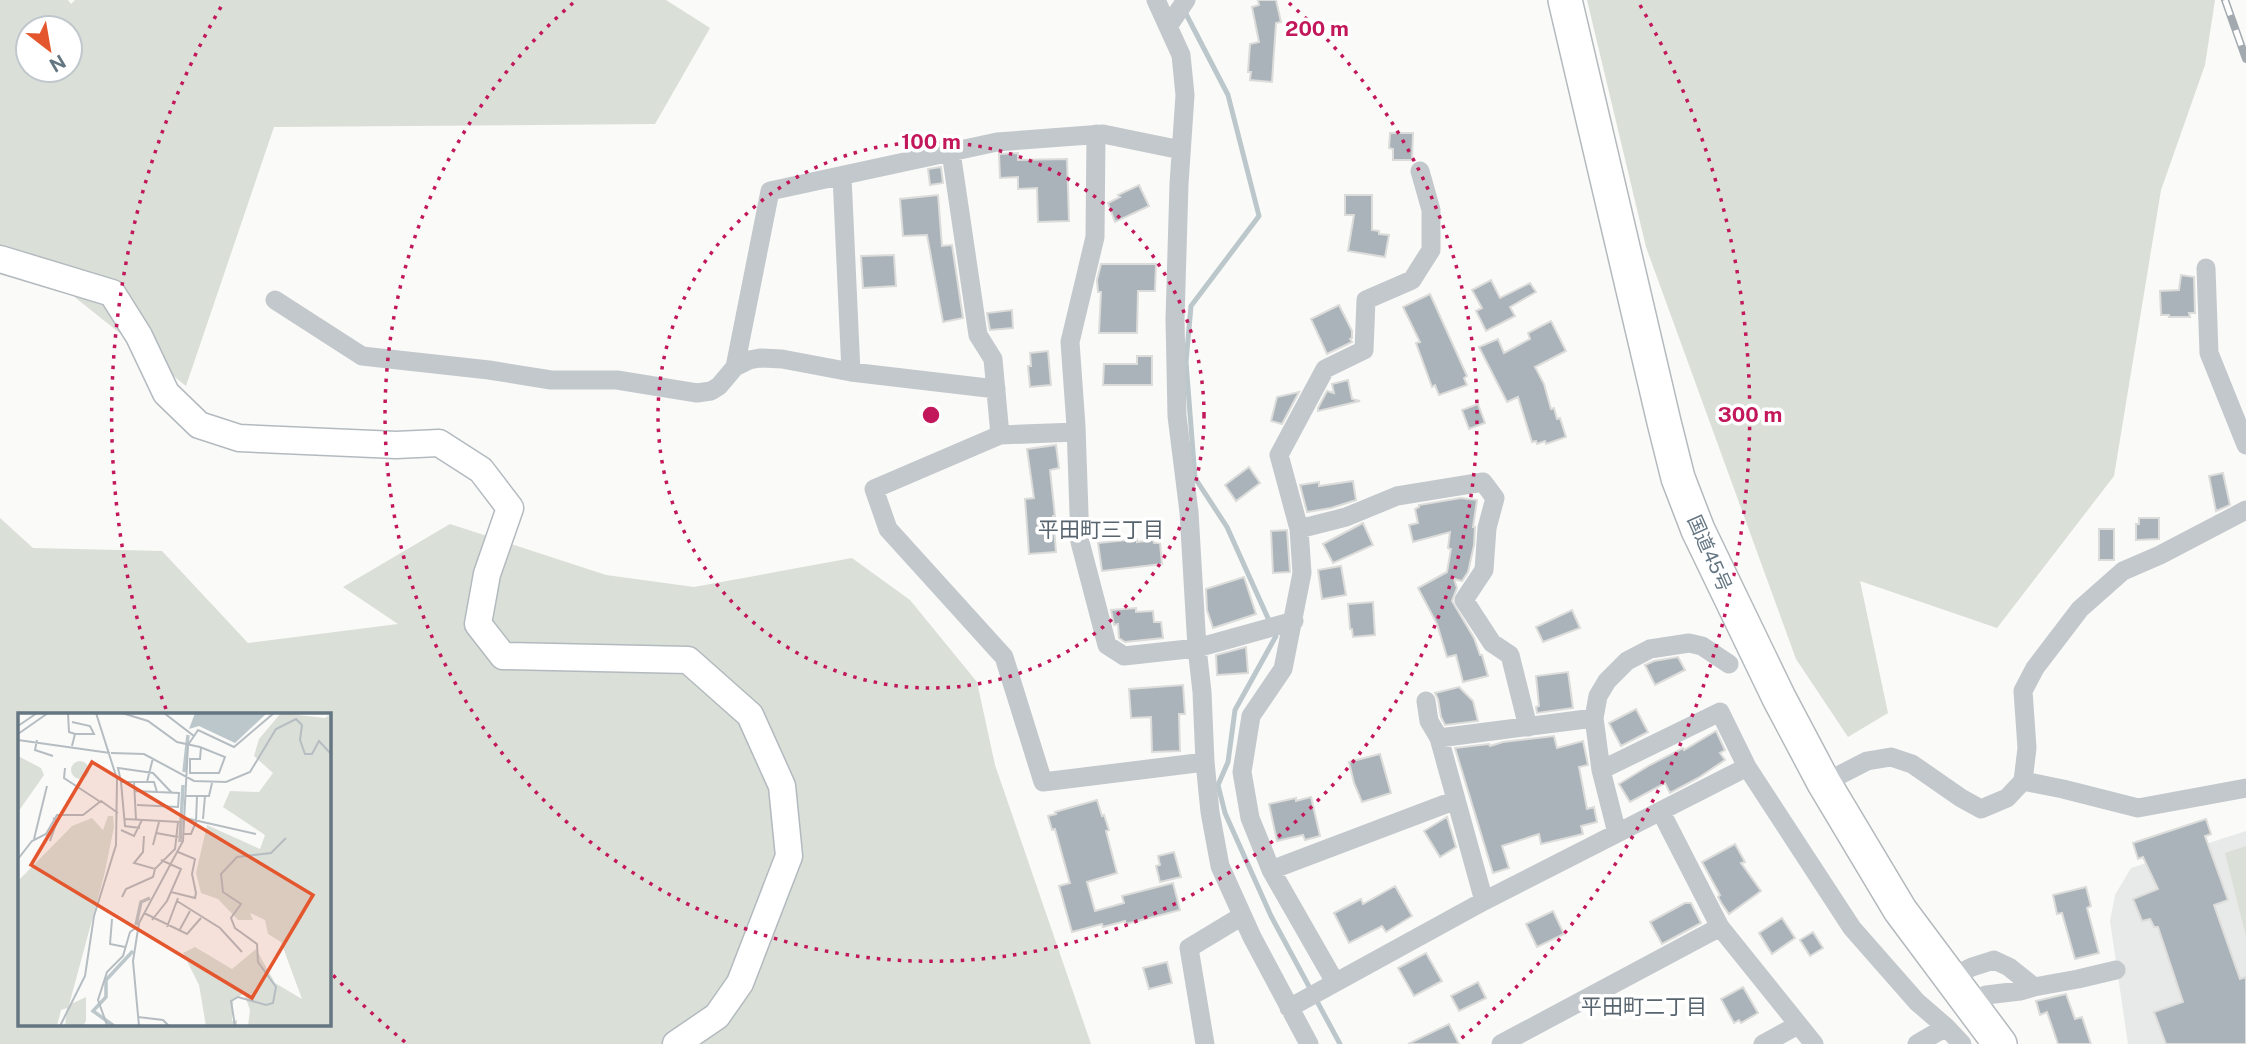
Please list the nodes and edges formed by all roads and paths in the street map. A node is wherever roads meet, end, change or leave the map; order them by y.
1 (1156, 0) edge
2 (1186, 0) edge
3 (1565, 0) edge
4 (1172, 21) junction
5 (1096, 134) junction
6 (1181, 150) junction
7 (951, 152) junction
8 (1420, 171) dead end
9 (842, 176) junction
10 (0, 259) edge
11 (2206, 268) dead end
12 (275, 300) dead end
13 (735, 367) junction
14 (851, 372) junction
15 (996, 389) junction
16 (1076, 432) junction
17 (1000, 435) junction
18 (2246, 445) edge
19 (2246, 510) edge
20 (1299, 529) junction
21 (1280, 625) junction
22 (1197, 648) junction
23 (1730, 664) dead end
24 (1426, 701) dead end
25 (1594, 718) junction
26 (1528, 727) junction
27 (1439, 738) junction
28 (1205, 762) junction
29 (1747, 767) junction
30 (1601, 770) junction
31 (2023, 781) junction
32 (1824, 783) junction
33 (2246, 788) edge
34 (1456, 800) junction
35 (1661, 811) junction
36 (1617, 833) junction
37 (1271, 870) junction
38 (1483, 901) junction
39 (1242, 916) junction
40 (1720, 927) junction
41 (2116, 970) dead end
42 (2034, 987) junction
43 (1944, 989) junction
44 (1312, 995) junction
45 (1986, 996) dead end
46 (1917, 1002) junction
47 (1798, 1025) junction
48 (1946, 1027) junction
49 (1306, 1043) edge
50 (676, 1044) edge
51 (1205, 1044) edge
52 (1501, 1044) edge
53 (1763, 1044) edge
54 (1814, 1044) edge
55 (1917, 1044) edge
56 (1962, 1044) edge
57 (2000, 1044) edge

1 - 4 street
2 - 4 street
3 - 32 highway, 国道45号
4 - 6 street
5 - 6 street
5 - 7 street
5 - 16 street
6 - 22 street
7 - 9 street
7 - 15 street
8 - 20 street
9 - 13 street
9 - 14 street
10 - 50 street
11 - 18 street
12 - 13 street
13 - 14 street
14 - 15 street
15 - 17 street
16 - 17 street
16 - 22 street
17 - 28 street
19 - 31 street
20 - 21 street
20 - 26 street
21 - 22 street
21 - 37 street
22 - 28 street
23 - 25 street
24 - 27 street
25 - 26 street
25 - 30 street
26 - 27 street
27 - 34 street
28 - 39 street
29 - 30 street
29 - 35 street
29 - 46 street
30 - 36 street
31 - 32 street
31 - 33 street
32 - 43 highway, 国道45号
34 - 37 street
34 - 38 street
35 - 36 street
35 - 40 street
36 - 38 street
37 - 44 street
38 - 44 street
39 - 44 street
39 - 51 street
40 - 47 street
40 - 52 street
41 - 42 street
42 - 43 street
42 - 45 street
43 - 46 street
43 - 57 highway, 国道45号
44 - 49 street
46 - 48 street
47 - 53 street
47 - 54 street
48 - 55 street
48 - 56 street

